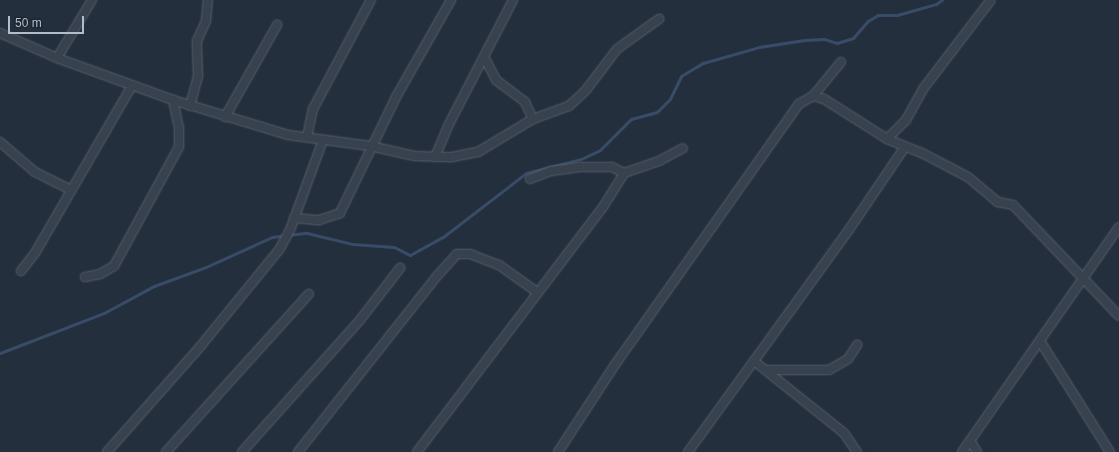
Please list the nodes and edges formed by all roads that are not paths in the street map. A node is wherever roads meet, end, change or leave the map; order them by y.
1 (92, 0) edge
2 (208, 0) edge
3 (371, 0) edge
4 (451, 0) edge
5 (513, 0) edge
6 (990, 1) dead end
7 (659, 19) dead end
8 (276, 25) dead end
9 (0, 33) edge
10 (484, 57) junction
11 (57, 58) junction
12 (841, 62) dead end
13 (132, 86) junction
14 (813, 96) junction
15 (173, 100) junction
16 (190, 106) junction
17 (225, 117) junction
18 (533, 119) junction
19 (307, 137) junction
20 (887, 139) junction
21 (323, 140) junction
22 (0, 142) edge
23 (370, 146) junction
24 (905, 147) junction
25 (683, 148) dead end
26 (435, 157) junction
27 (624, 173) junction
28 (530, 179) dead end
29 (71, 190) junction
30 (294, 218) junction
31 (1118, 232) edge
32 (400, 268) dead end
33 (21, 271) dead end
34 (85, 277) dead end
35 (1084, 281) junction
36 (537, 292) junction
37 (309, 294) dead end
38 (1119, 316) edge
39 (1040, 341) junction
40 (857, 345) dead end
41 (754, 361) junction
42 (767, 370) junction
43 (971, 442) junction
44 (107, 452) edge
45 (166, 452) edge
46 (242, 452) edge
47 (298, 452) edge
48 (417, 452) edge
49 (558, 452) edge
50 (688, 452) edge
51 (857, 452) edge
52 (962, 452) edge
53 (977, 452) edge
54 (1110, 452) edge

1 - 11 street
2 - 16 street
3 - 19 street
4 - 23 street
5 - 10 street
6 - 20 street
7 - 18 street
8 - 17 street
9 - 11 street
10 - 18 street
10 - 26 street
11 - 13 street
12 - 14 street
13 - 15 street
13 - 29 street
14 - 20 street
14 - 49 street
15 - 16 street
15 - 34 street
16 - 17 street
17 - 19 street
18 - 26 street
19 - 21 street
20 - 24 street
21 - 23 street
21 - 30 street
22 - 29 street
23 - 26 street
23 - 30 street
24 - 35 street
24 - 41 street
25 - 27 street
27 - 28 street
27 - 36 street
29 - 33 street
30 - 44 street
31 - 35 street
32 - 46 street
35 - 38 street
35 - 39 street
36 - 47 street
36 - 48 street
37 - 45 street
39 - 43 street
39 - 54 street
40 - 42 street
41 - 42 street
41 - 50 street
42 - 51 street
43 - 52 street
43 - 53 street

